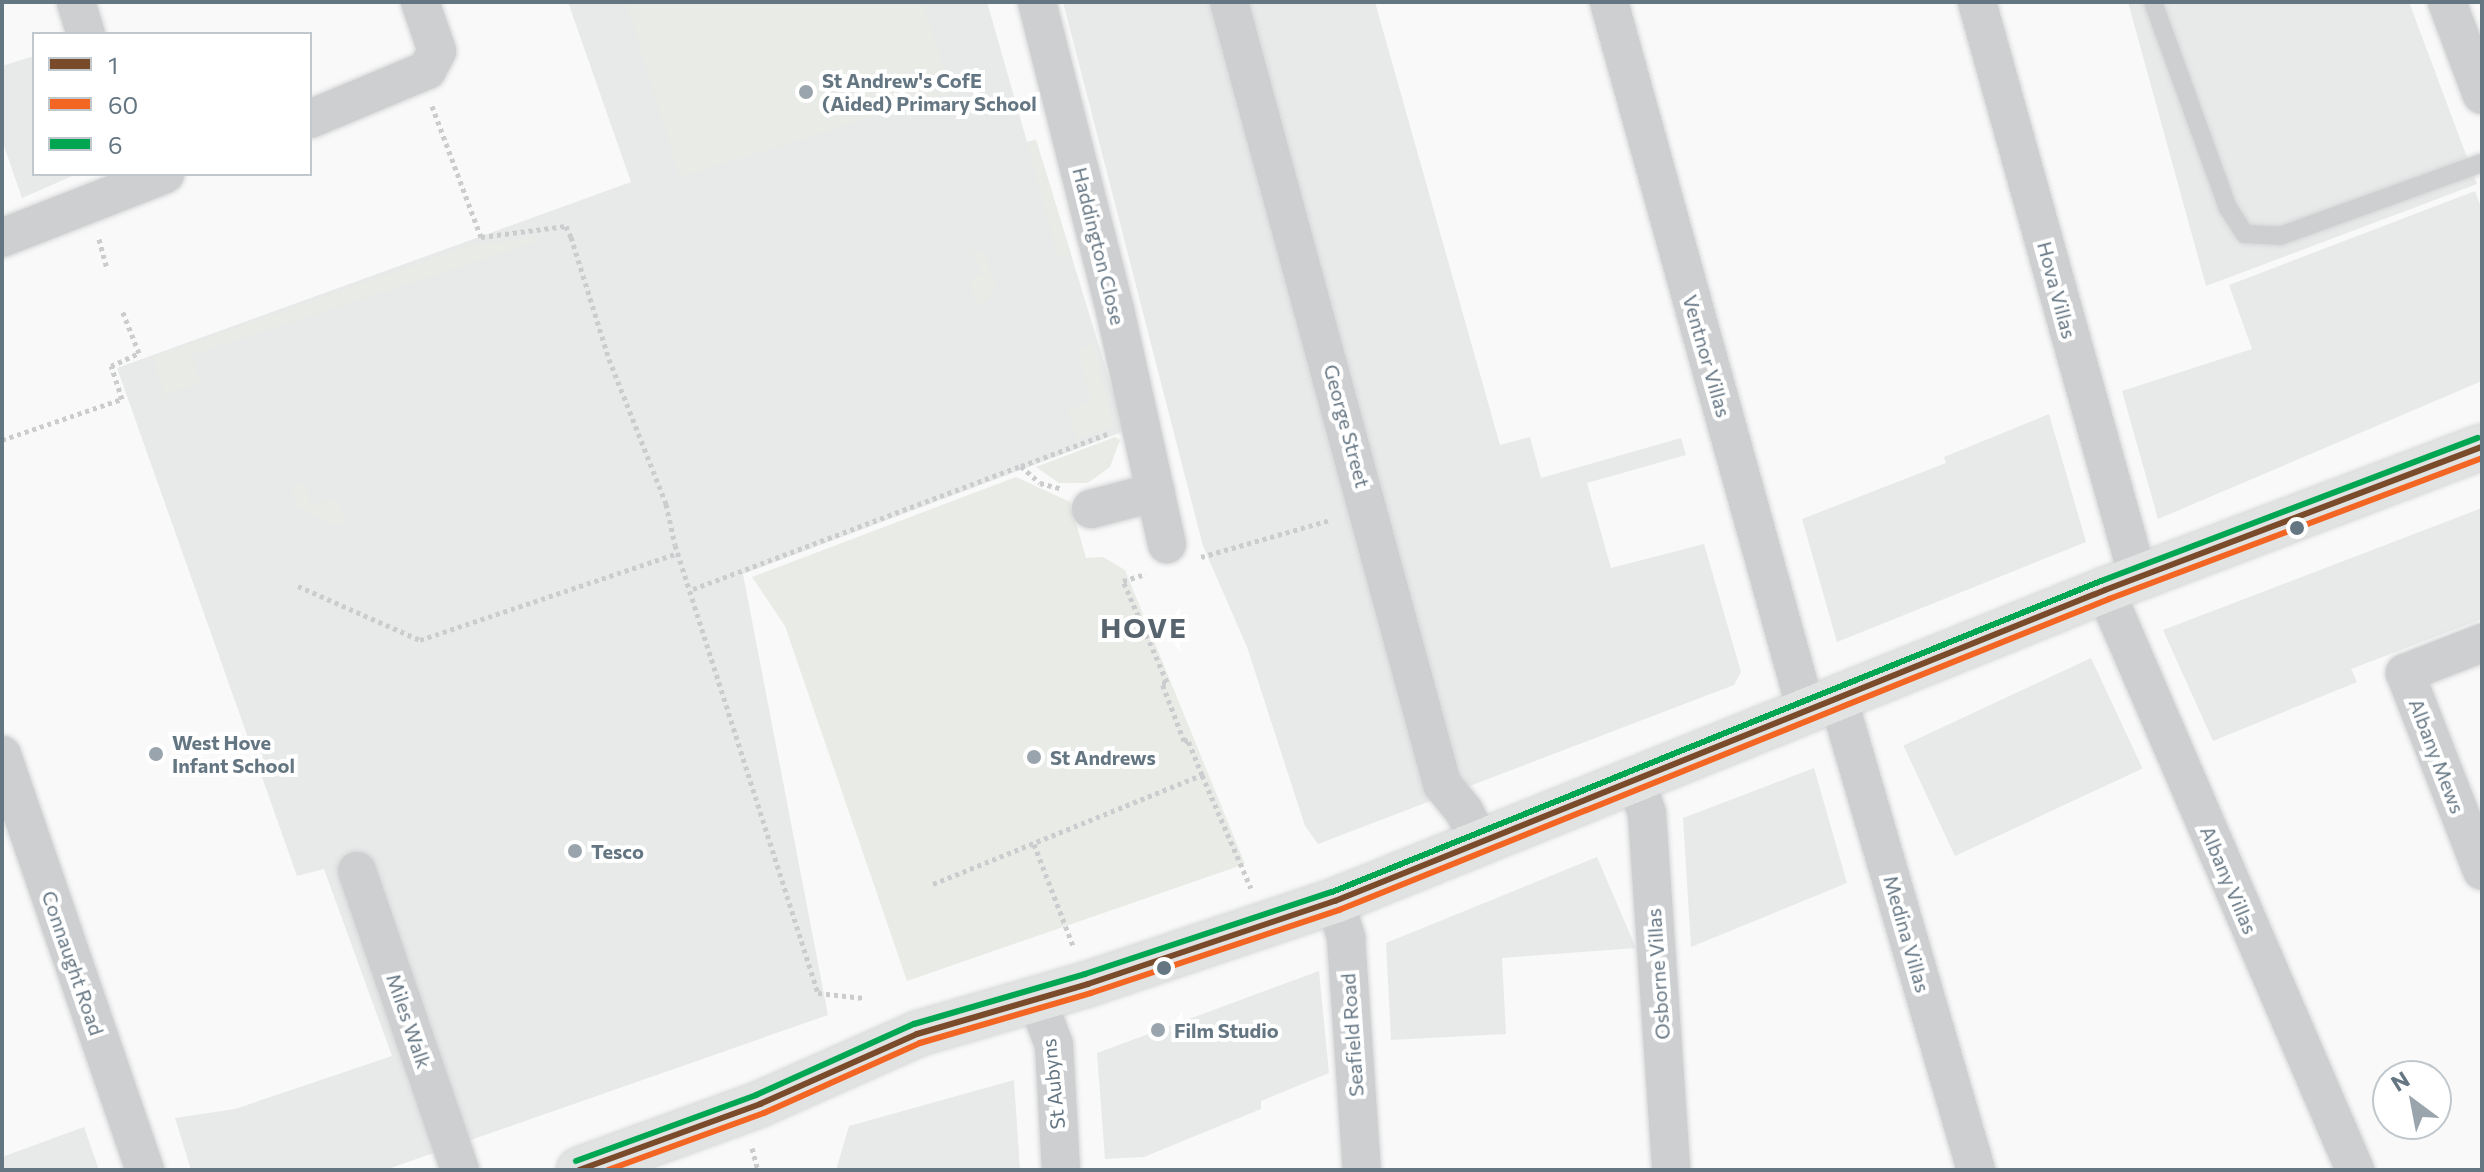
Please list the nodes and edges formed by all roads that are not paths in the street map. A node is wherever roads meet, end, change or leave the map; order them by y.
1 (76, 2) edge
2 (420, 2) edge
3 (1037, 2) edge
4 (1229, 2) edge
5 (1609, 2) edge
6 (1977, 2) edge
7 (2153, 2) edge
8 (2447, 2) edge
9 (85, 32) edge
10 (2482, 95) edge
11 (312, 118) edge
12 (2482, 163) edge
13 (145, 178) edge
14 (2, 238) edge
15 (2482, 447) edge
16 (1156, 492) junction
17 (1091, 509) road end
18 (1176, 553) road end
19 (2121, 584) junction
20 (2482, 643) edge
21 (1822, 704) junction
22 (2, 755) edge
23 (1636, 780) junction
24 (1480, 843) junction
25 (2482, 870) edge
26 (357, 871) dead end
27 (1335, 901) junction
28 (1037, 1000) junction
29 (145, 1170) edge
30 (460, 1170) edge
31 (579, 1170) edge
32 (1061, 1170) edge
33 (1362, 1170) edge
34 (1671, 1170) edge
35 (1976, 1170) edge
36 (2355, 1170) edge

1 - 9 street
2 - 11 street
3 - 16 street, Haddington Close
4 - 24 street, George Street
5 - 21 street, Ventnor Villas
6 - 19 street, Hova Villas
7 - 12 lane
8 - 10 street
13 - 14 street
15 - 19 main road
16 - 17 street
16 - 18 street, Haddington Close
19 - 21 main road
19 - 36 street, Albany Villas
20 - 25 street, Albany Mews
21 - 23 main road
21 - 35 street, Medina Villas
22 - 29 street, Connaught Road
23 - 24 main road
23 - 34 street, Osborne Villas
24 - 27 main road
26 - 30 street, Miles Walk
27 - 28 main road
27 - 33 street, Seafield Road
28 - 31 main road
28 - 32 street, St Aubyns

